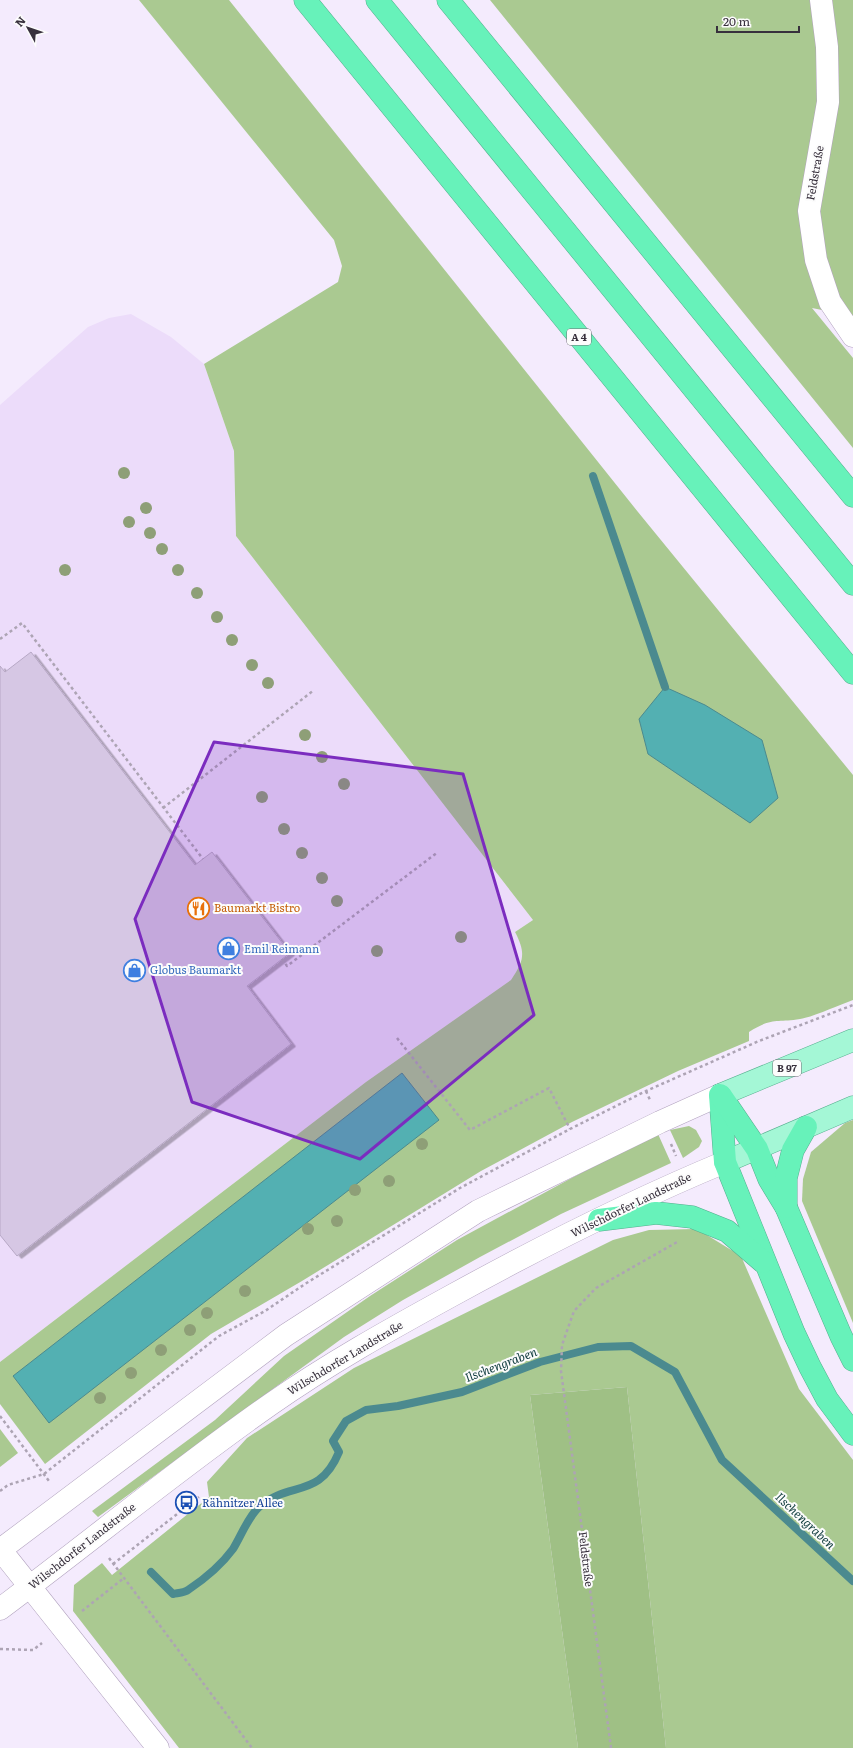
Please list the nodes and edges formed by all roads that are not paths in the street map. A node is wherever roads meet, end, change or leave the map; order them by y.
1 (305, 0) edge
2 (376, 0) edge
3 (448, 0) edge
4 (821, 0) edge
5 (853, 336) edge
6 (853, 496) edge
7 (853, 584) edge
8 (853, 673) edge
9 (853, 1040) edge
10 (720, 1095) junction
11 (853, 1108) edge
12 (806, 1128) junction
13 (757, 1148) junction
14 (725, 1162) junction
15 (786, 1208) junction
16 (599, 1220) junction
17 (766, 1265) junction
18 (853, 1360) edge
19 (853, 1434) edge
20 (0, 1549) edge
21 (29, 1587) junction
22 (0, 1609) edge
23 (158, 1748) edge

1 - 8 highway, A 4
2 - 7 highway
3 - 6 highway
4 - 5 main road, Feldstraße
9 - 10 main road, B 97
10 - 13 highway
10 - 14 highway
10 - 20 main road
11 - 12 main road
12 - 13 main road
12 - 15 highway
13 - 14 main road
13 - 15 highway
14 - 16 main road, Wilschdorfer Landstraße
14 - 17 highway
15 - 18 highway
16 - 17 highway
16 - 21 main road, Wilschdorfer Landstraße
17 - 19 highway
20 - 21 main road
21 - 22 main road, Wilschdorfer Landstraße
21 - 23 main road

